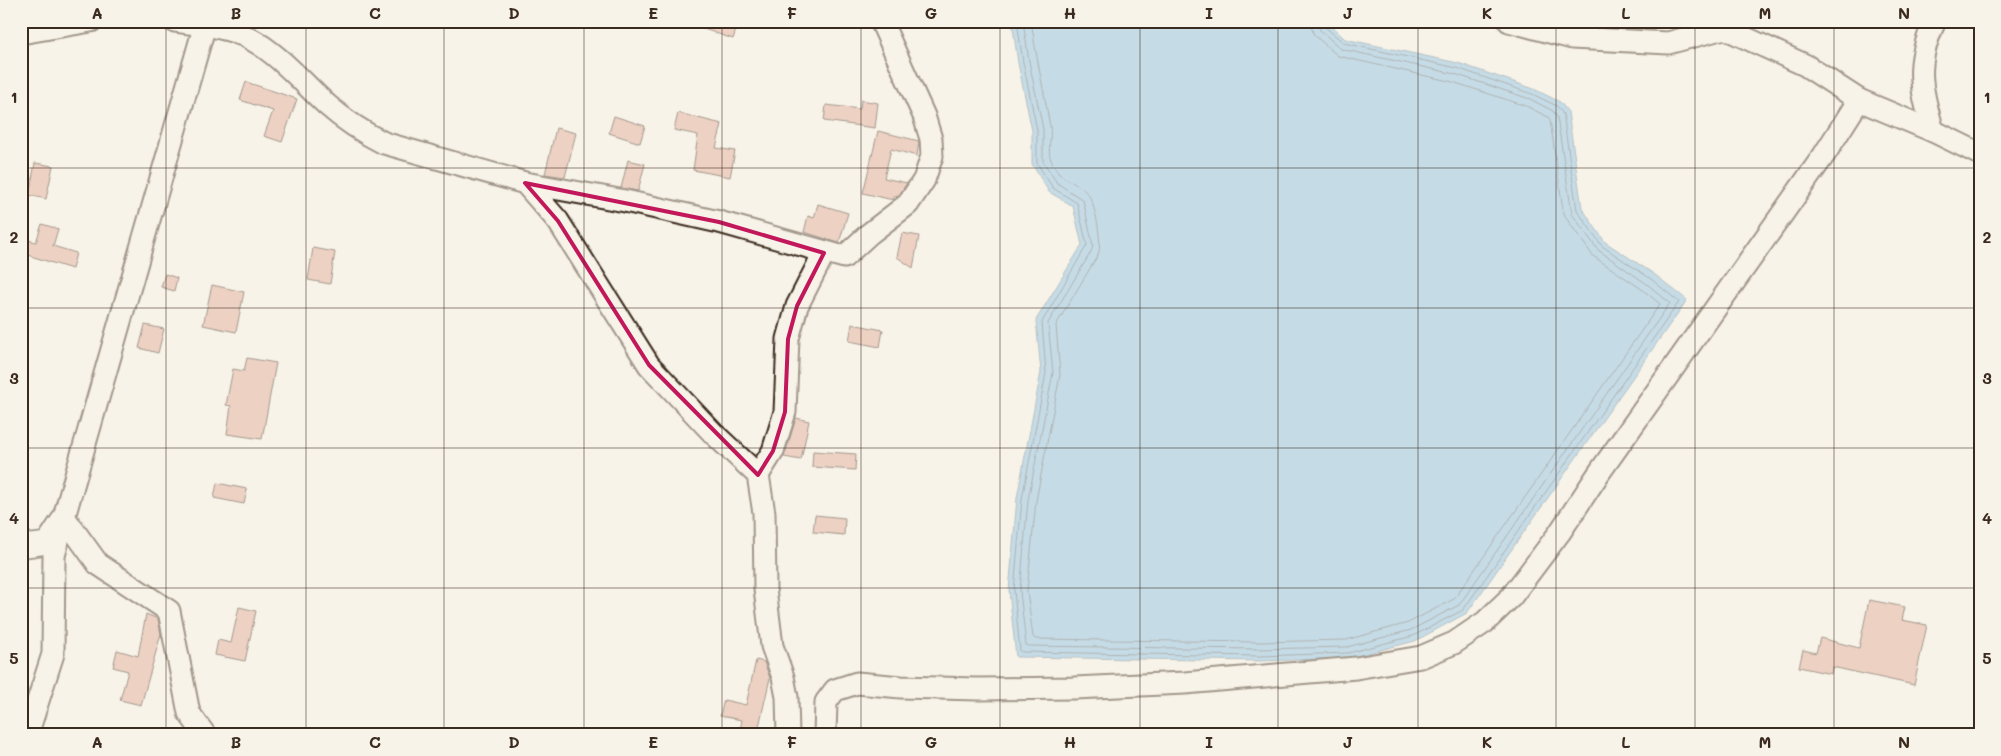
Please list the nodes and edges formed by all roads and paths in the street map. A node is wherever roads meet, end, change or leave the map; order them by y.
1 (90, 21) edge
2 (174, 21) edge
3 (881, 21) edge
4 (1509, 21) edge
5 (1935, 21) edge
6 (205, 23) edge
7 (1732, 25) edge
8 (21, 33) edge
9 (1859, 100) junction
10 (1933, 131) junction
11 (1980, 154) edge
12 (525, 183) junction
13 (824, 253) junction
14 (758, 475) junction
15 (64, 517) junction
16 (23, 544) edge
17 (27, 735) edge
18 (205, 735) edge
19 (788, 735) edge
20 (825, 735) edge

1 - 8 street
2 - 6 street
3 - 13 street
4 - 7 street
5 - 10 street
6 - 12 street
6 - 15 street
7 - 9 street
9 - 10 street
9 - 20 street
10 - 11 street
12 - 13 street
12 - 14 street
13 - 14 street
14 - 19 street
15 - 16 street
15 - 17 street
15 - 18 street

